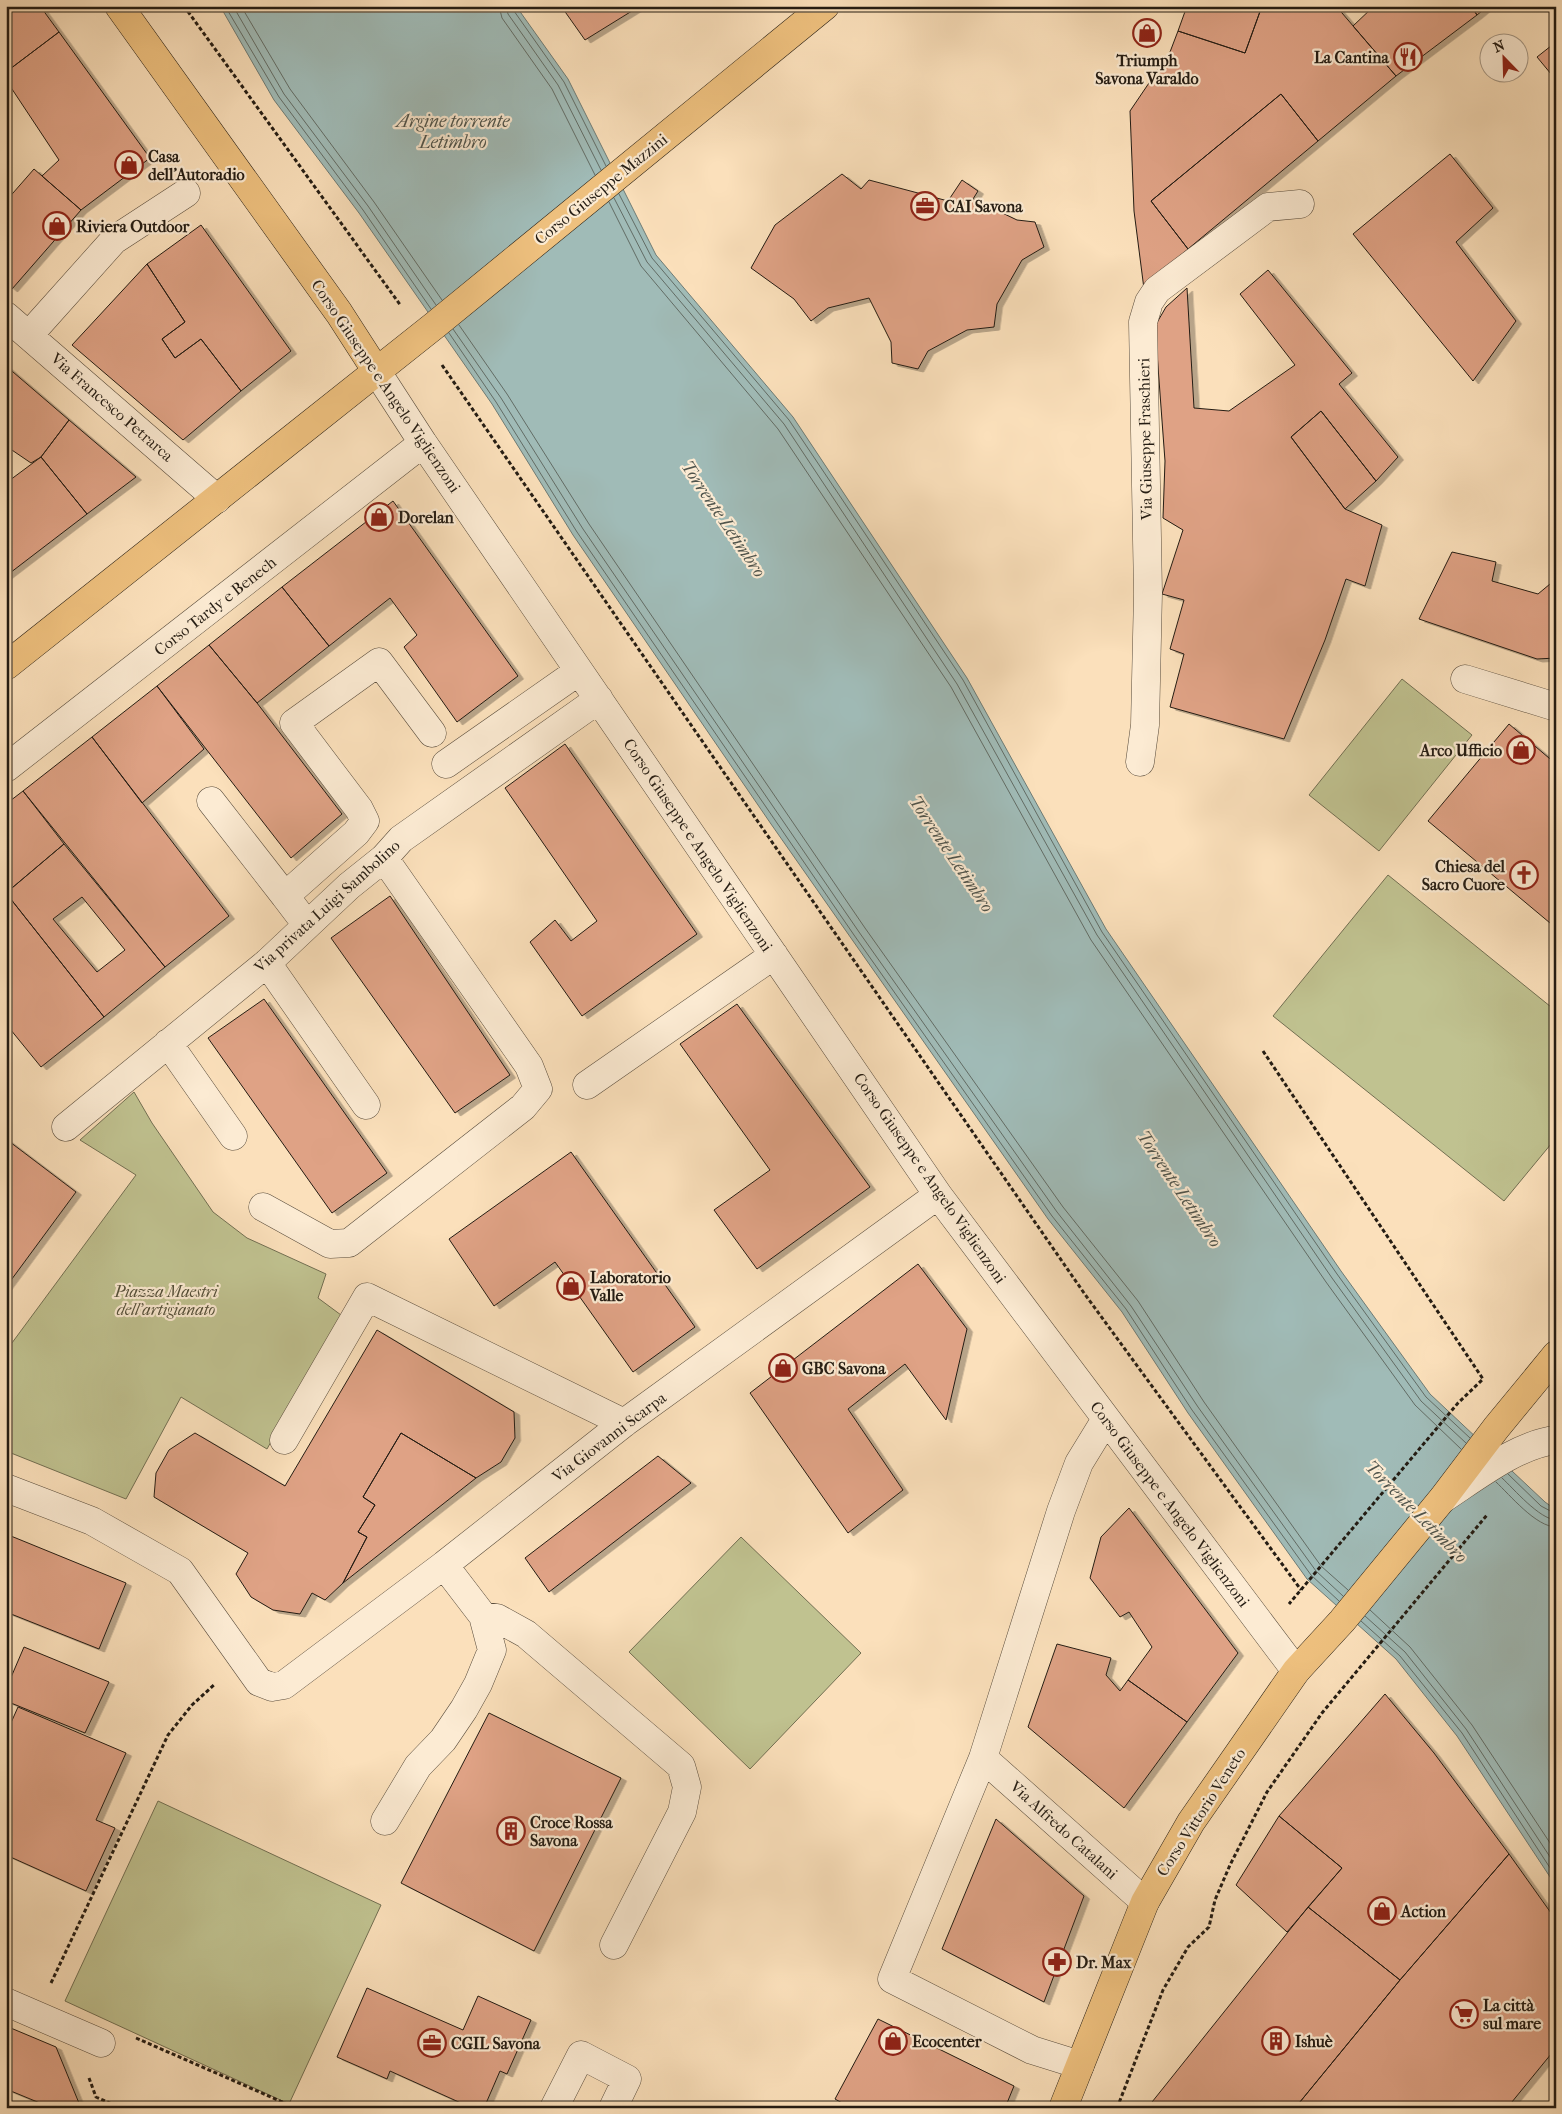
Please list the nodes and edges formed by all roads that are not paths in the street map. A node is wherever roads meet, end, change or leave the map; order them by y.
1 (119, 6) edge
2 (825, 6) edge
3 (186, 193) dead end
4 (1300, 204) dead end
5 (6, 316) edge
6 (29, 335) junction
7 (377, 372) junction
8 (423, 443) junction
9 (216, 498) junction
10 (6, 666) edge
11 (579, 671) junction
12 (1465, 679) dead end
13 (599, 699) junction
14 (1556, 707) edge
15 (432, 733) dead end
16 (1140, 762) dead end
17 (446, 764) dead end
18 (6, 768) edge
19 (211, 801) dead end
20 (384, 858) junction
21 (285, 896) junction
22 (307, 925) junction
23 (774, 955) junction
24 (267, 963) junction
25 (168, 1043) junction
26 (587, 1085) dead end
27 (366, 1105) dead end
28 (66, 1127) dead end
29 (233, 1136) dead end
30 (938, 1195) junction
31 (263, 1207) dead end
32 (1556, 1355) edge
33 (1106, 1418) junction
34 (624, 1423) junction
35 (284, 1440) dead end
36 (1556, 1440) edge
37 (6, 1488) edge
38 (1443, 1498) junction
39 (444, 1565) junction
40 (483, 1616) junction
41 (1296, 1671) junction
42 (983, 1758) junction
43 (385, 1821) dead end
44 (1145, 1902) junction
45 (614, 1945) dead end
46 (6, 2002) edge
47 (101, 2043) road end
48 (1080, 2065) junction
49 (554, 2108) edge
50 (613, 2108) edge
51 (1063, 2108) edge

1 - 7 main road, Corso Giuseppe e Angelo Viglienzoni
2 - 7 main road, Corso Giuseppe Mazzini
3 - 6 street
4 - 16 street, Via Giuseppe Fraschieri
5 - 6 street, Via Francesco Petrarca
6 - 9 street, Via Francesco Petrarca
7 - 8 street, Corso Giuseppe e Angelo Viglienzoni
7 - 9 main road
8 - 11 street, Corso Giuseppe e Angelo Viglienzoni
8 - 18 street, Corso Tardy e Benech
9 - 10 main road
11 - 13 street, Corso Giuseppe e Angelo Viglienzoni
11 - 17 street
12 - 14 street
13 - 20 street, Via privata Luigi Sambolino
13 - 23 street, Corso Giuseppe e Angelo Viglienzoni
15 - 21 street
19 - 21 street
20 - 22 street, Via privata Luigi Sambolino
20 - 31 street
21 - 22 street
22 - 24 street, Via privata Luigi Sambolino
23 - 26 street
23 - 30 street, Corso Giuseppe e Angelo Viglienzoni
24 - 25 street, Via privata Luigi Sambolino
24 - 27 street
25 - 28 street, Via privata Luigi Sambolino
25 - 29 street
30 - 33 street, Corso Giuseppe e Angelo Viglienzoni
30 - 34 street, Via Giovanni Scarpa
32 - 38 main road, Corso Vittorio Veneto
33 - 41 street, Corso Giuseppe e Angelo Viglienzoni
33 - 42 street
34 - 35 street
34 - 39 street, Via Giovanni Scarpa
36 - 38 street
37 - 39 street, Via Giovanni Scarpa
38 - 41 main road, Corso Vittorio Veneto
39 - 40 street
40 - 43 street
40 - 45 street
41 - 44 main road, Corso Vittorio Veneto
42 - 44 street, Via Alfredo Catalani
42 - 48 street
44 - 48 main road, Corso Vittorio Veneto
46 - 47 street
48 - 51 main road, Corso Vittorio Veneto
49 - 50 street

